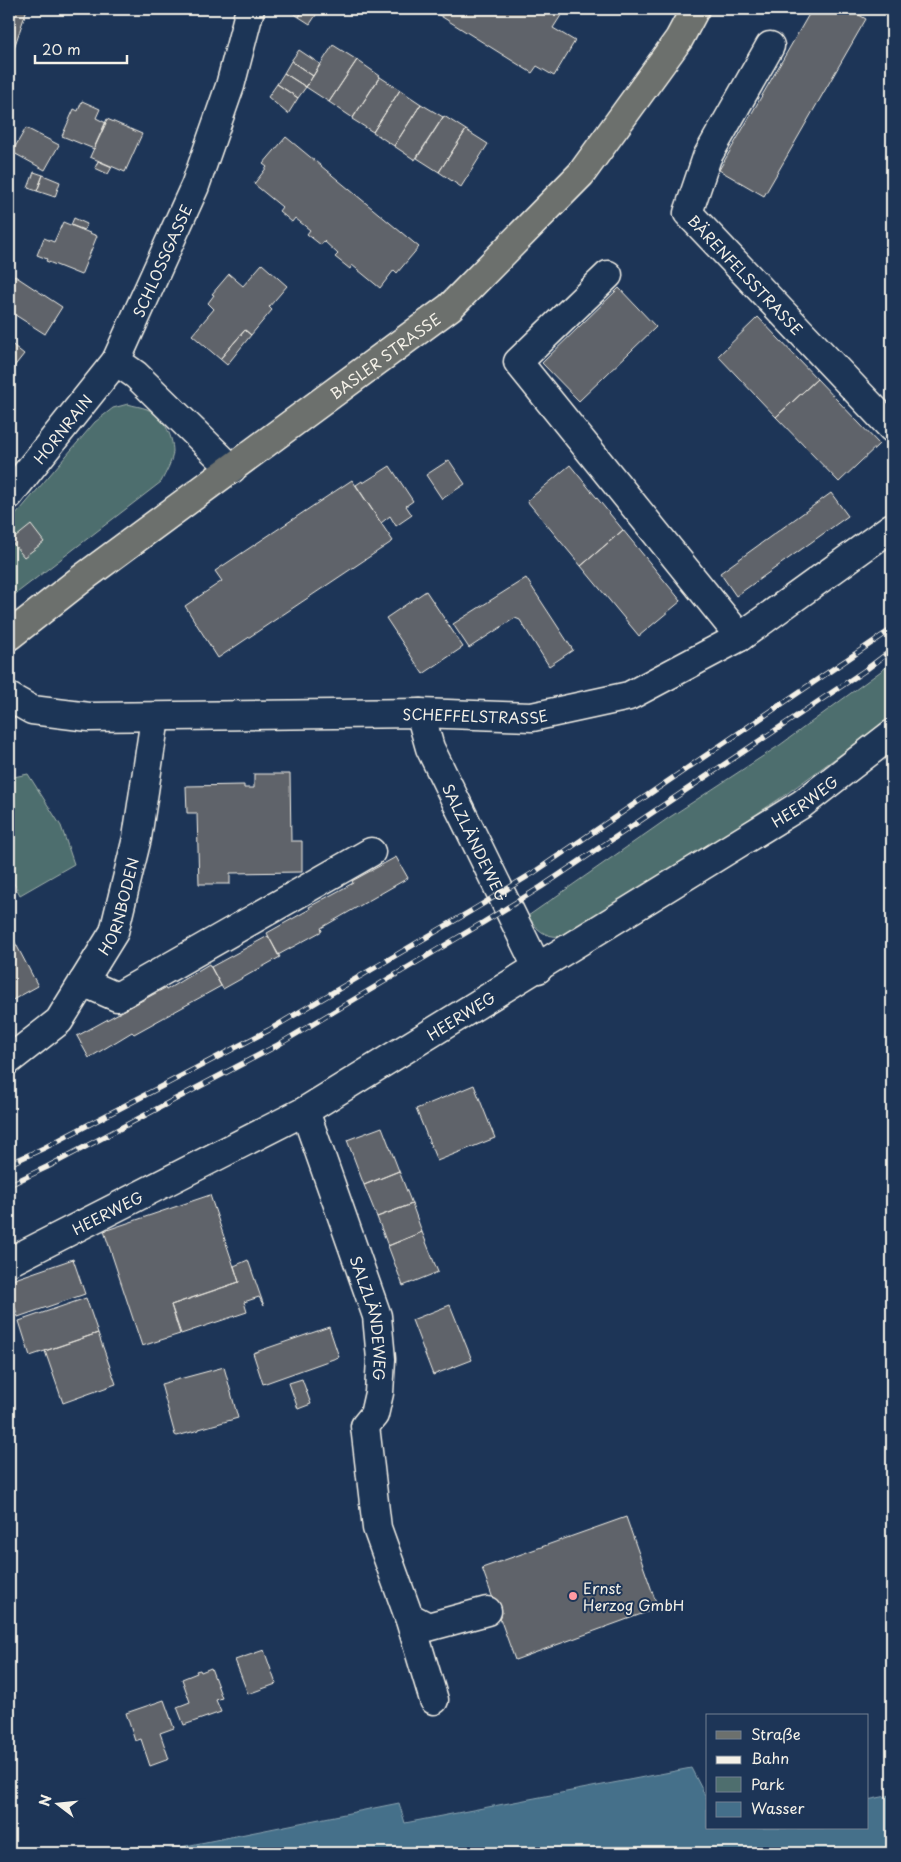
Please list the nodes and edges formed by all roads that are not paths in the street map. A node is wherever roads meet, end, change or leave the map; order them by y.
1 (250, 9) edge
2 (696, 9) edge
3 (770, 46) dead end
4 (608, 275) dead end
5 (116, 361) junction
6 (892, 428) edge
7 (232, 469) junction
8 (9, 495) edge
9 (892, 527) edge
10 (9, 636) edge
11 (740, 637) junction
12 (9, 697) edge
13 (420, 713) junction
14 (155, 718) junction
15 (892, 734) edge
16 (370, 852) dead end
17 (538, 969) junction
18 (83, 982) junction
19 (9, 1060) edge
20 (305, 1111) junction
21 (9, 1262) edge
22 (487, 1611) dead end
23 (409, 1617) junction
24 (434, 1700) dead end

1 - 5 street, SCHLOSSGASSE
2 - 7 main road, BASLER STRASSE
3 - 6 street, BÄRENFELSSTRASSE
4 - 11 street
5 - 7 street
5 - 8 street, HORNRAIN
7 - 10 main road, BASLER STRASSE
9 - 11 street, SCHEFFELSTRASSE
11 - 13 street, SCHEFFELSTRASSE
12 - 14 street, SCHEFFELSTRASSE
13 - 14 street, SCHEFFELSTRASSE
13 - 17 street, SALZLÄNDEWEG
14 - 18 street, HORNBODEN
15 - 17 street, HEERWEG
16 - 18 street
17 - 20 street, HEERWEG
18 - 19 street, HORNBODEN
20 - 21 street, HEERWEG
20 - 23 street, SALZLÄNDEWEG
22 - 23 street
23 - 24 street, SALZLÄNDEWEG

